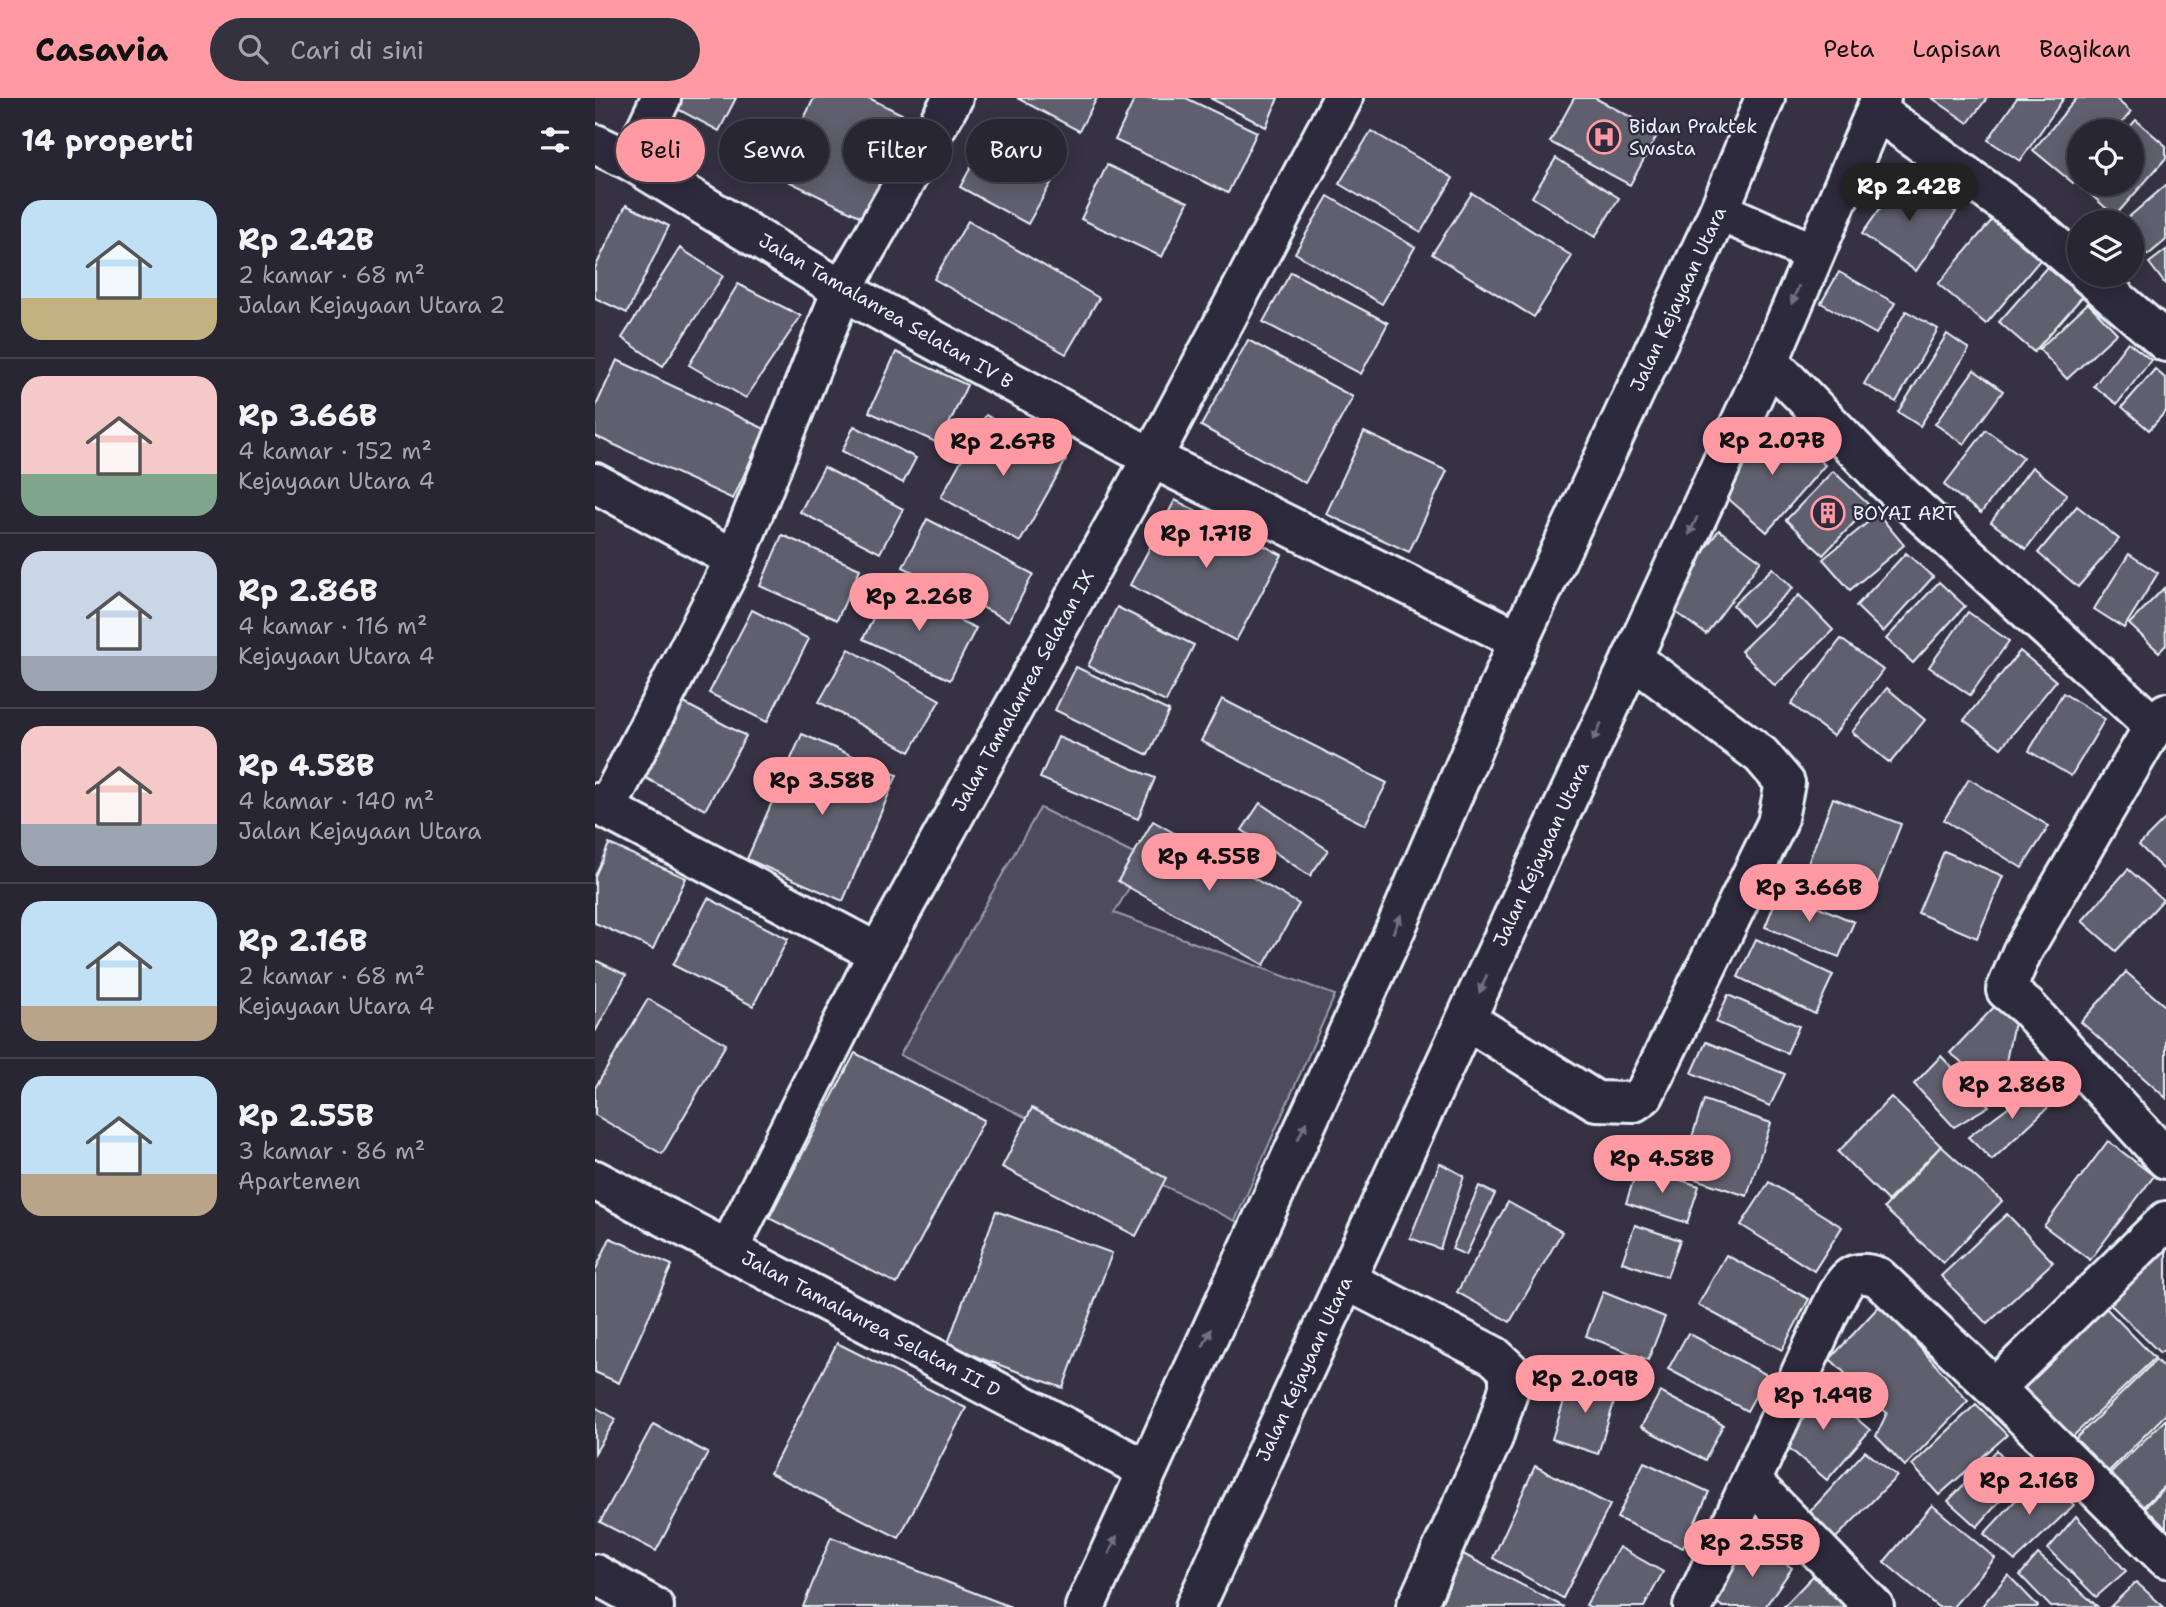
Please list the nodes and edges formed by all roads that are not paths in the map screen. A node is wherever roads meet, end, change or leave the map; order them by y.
1 (661, 98) edge
2 (953, 98) edge
3 (1343, 98) edge
4 (1765, 98) edge
5 (1879, 104) edge
6 (651, 119) edge
7 (595, 144) edge
8 (616, 154) edge
9 (666, 182) edge
10 (1719, 211) junction
11 (1813, 253) junction
12 (2067, 256) edge
13 (2103, 287) edge
14 (842, 289) junction
15 (2166, 342) edge
16 (1769, 361) junction
17 (1152, 458) junction
18 (595, 483) edge
19 (735, 559) junction
20 (1519, 640) junction
21 (1632, 658) junction
22 (2160, 720) edge
23 (600, 806) edge
24 (877, 953) junction
25 (1467, 1020) junction
26 (2166, 1159) edge
27 (595, 1180) edge
28 (2166, 1221) edge
29 (729, 1249) junction
30 (1346, 1280) junction
31 (1996, 1388) junction
32 (1147, 1470) junction
33 (1752, 1482) junction
34 (2166, 1558) edge
35 (595, 1574) edge
36 (655, 1607) edge
37 (1085, 1607) edge
38 (1195, 1607) edge
39 (1416, 1607) edge
40 (1693, 1607) edge
41 (1874, 1607) edge

1 - 6 street
2 - 14 street
3 - 17 street, Jalan Tamalanrea Selatan IX
4 - 10 street, Jalan Kejayaan Utara
5 - 11 street, Jalan Kejayaan Utara
5 - 12 street
7 - 8 street, Jalan Tamalanrea Selatan IV B
9 - 14 street, Jalan Tamalanrea Selatan IV B
10 - 11 street
10 - 20 street, Jalan Kejayaan Utara
11 -> 16 street, Jalan Kejayaan Utara
13 - 15 street
14 - 17 street, Jalan Tamalanrea Selatan IV B
14 - 19 street
16 -> 21 street, Jalan Kejayaan Utara
16 - 22 street
17 - 20 street, Jalan Tamalanrea Selatan IV B
17 - 24 street, Jalan Tamalanrea Selatan IX
18 - 19 street
19 - 23 street
32 -> 20 street, Jalan Kejayaan Utara
21 -> 25 street, Jalan Kejayaan Utara
21 - 25 street
22 - 26 street
23 - 24 street
24 - 29 street, Jalan Tamalanrea Selatan IX
25 - 30 street, Jalan Kejayaan Utara
27 - 29 street, Jalan Tamalanrea Selatan II D
28 - 31 street
29 - 32 street, Jalan Tamalanrea Selatan II D
30 - 38 street, Jalan Kejayaan Utara
30 - 39 street
31 - 33 street
31 - 34 street
37 -> 32 street, Jalan Kejayaan Utara
33 - 40 street
33 - 41 street
35 - 36 street

